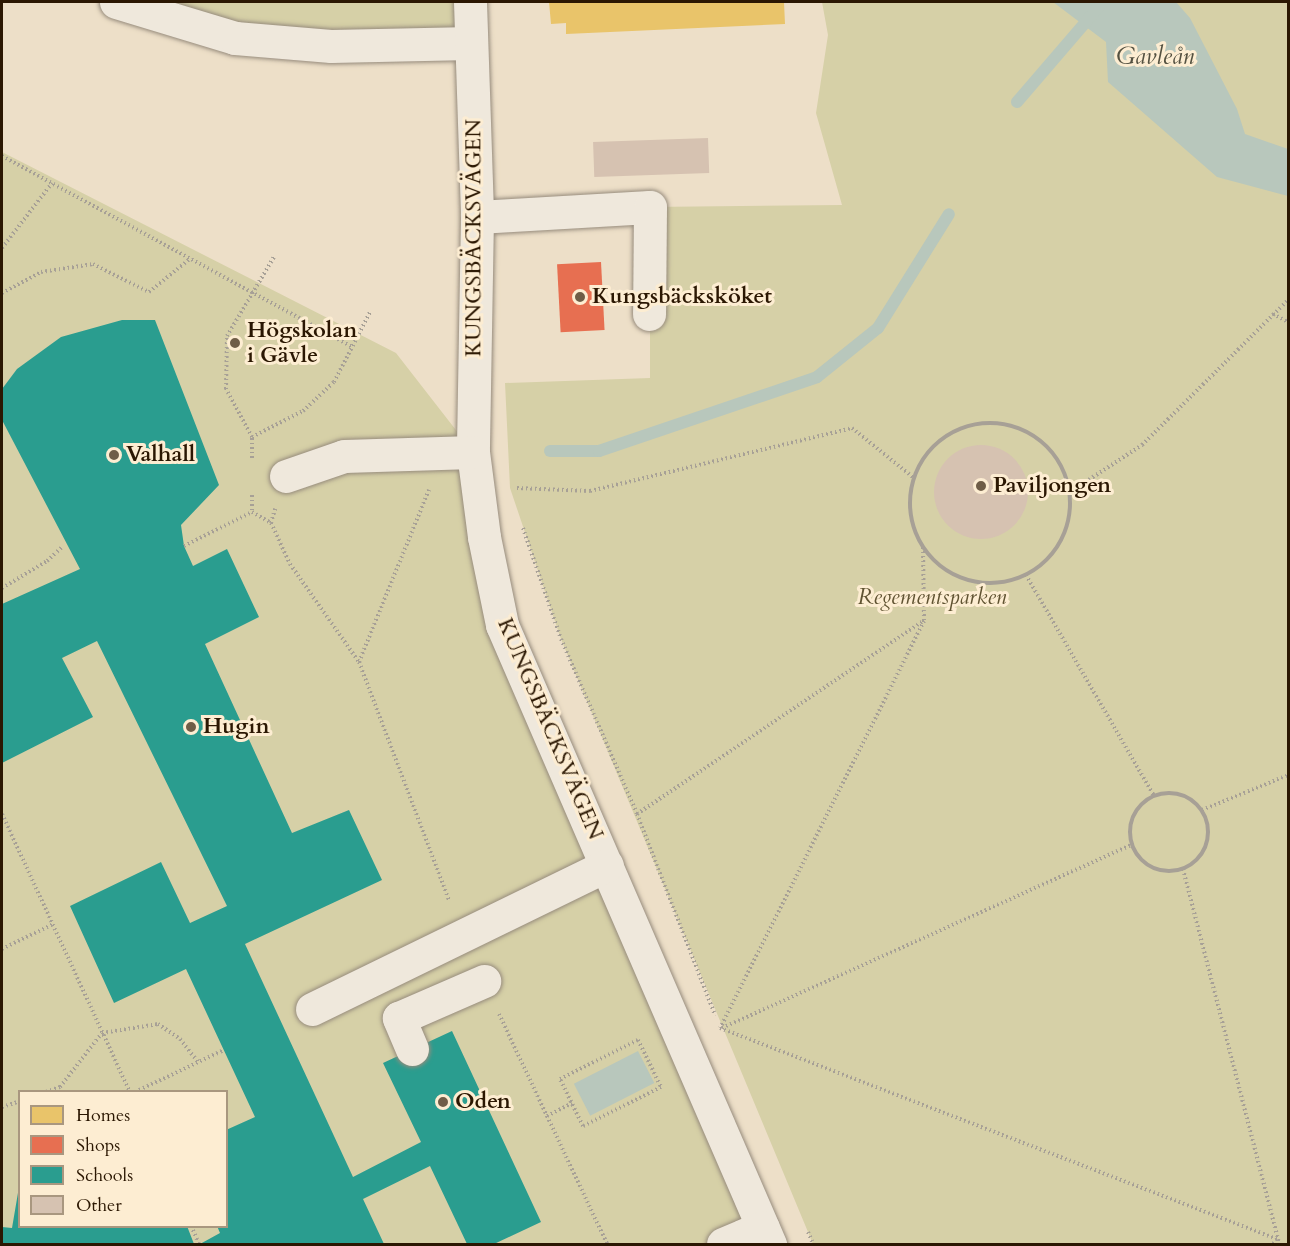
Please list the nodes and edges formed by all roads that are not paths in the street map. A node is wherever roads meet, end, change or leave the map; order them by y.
1 (116, 2) edge
2 (470, 2) edge
3 (471, 43) junction
4 (477, 217) junction
5 (649, 314) dead end
6 (459, 452) junction
7 (286, 476) dead end
8 (607, 865) junction
9 (484, 981) dead end
10 (312, 1009) dead end
11 (412, 1049) dead end
12 (767, 1236) edge
13 (723, 1245) edge

1 - 3 street
2 - 3 street, KUNGSBÄCKSVÄGEN
3 - 4 street, KUNGSBÄCKSVÄGEN
4 - 5 street
4 - 6 street, KUNGSBÄCKSVÄGEN
6 - 7 street
6 - 8 street, KUNGSBÄCKSVÄGEN
8 - 10 street
8 - 12 street, KUNGSBÄCKSVÄGEN
9 - 11 street
12 - 13 street

